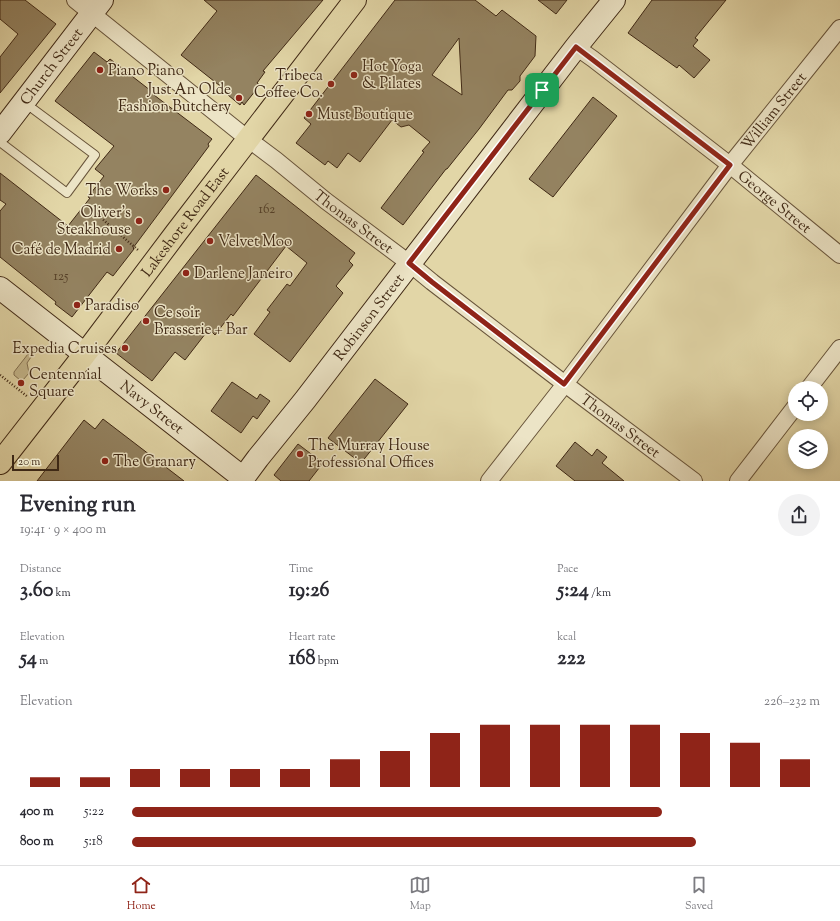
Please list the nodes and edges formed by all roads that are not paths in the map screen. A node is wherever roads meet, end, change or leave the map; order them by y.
1 (75, 0) edge
2 (355, 0) edge
3 (614, 0) edge
4 (97, 7) edge
5 (840, 28) edge
6 (576, 47) junction
7 (24, 102) junction
8 (0, 133) edge
9 (248, 139) junction
10 (0, 142) edge
11 (730, 165) junction
12 (840, 255) edge
13 (409, 263) junction
14 (0, 288) edge
15 (840, 348) edge
16 (85, 354) junction
17 (814, 381) edge
18 (564, 384) junction
19 (788, 416) edge
20 (0, 463) edge
21 (244, 480) edge
22 (489, 481) edge
23 (694, 481) edge
24 (738, 481) edge

1 - 4 street, Thomas Street
2 - 9 main road, Lakeshore Road East
3 - 6 street, Robinson Street
4 - 7 street, Church Street
4 - 9 street, Thomas Street
5 - 11 street, William Street
6 - 11 street, George Street
6 - 13 street, Robinson Street
7 - 8 street, Church Street
7 - 10 lane
9 - 13 street, Thomas Street
9 - 16 main road, Lakeshore Road East
11 - 12 street, George Street
11 - 18 street, William Street
13 - 18 street, Thomas Street
13 - 21 street, Robinson Street
14 - 16 street, Navy Street
15 - 17 street
16 - 20 main road, Lakeshore Road East
16 - 21 street, Navy Street
18 - 22 street, William Street
18 - 23 street, Thomas Street
19 - 24 street

